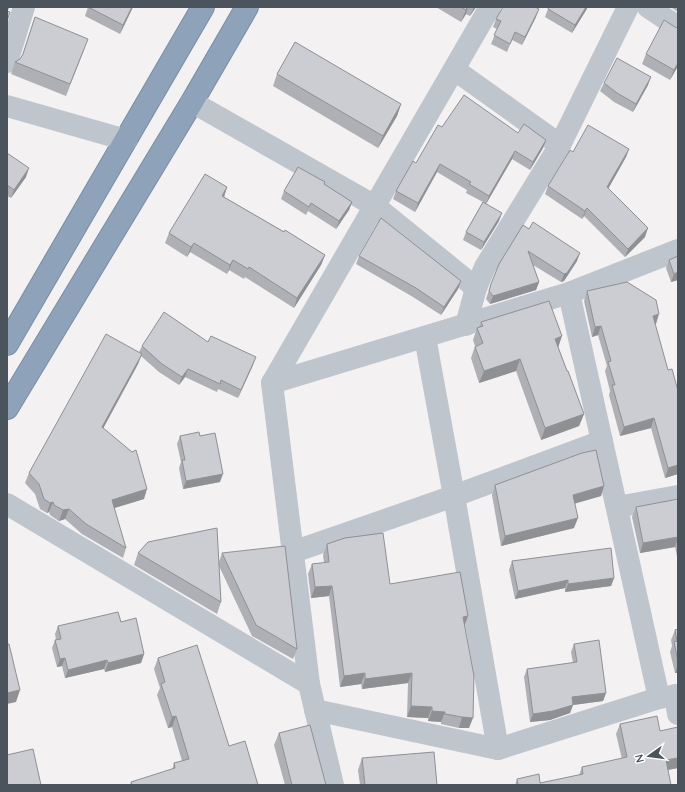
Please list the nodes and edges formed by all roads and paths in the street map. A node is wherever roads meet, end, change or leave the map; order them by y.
1 (24, 7) edge
2 (203, 7) edge
3 (247, 7) edge
4 (490, 7) edge
5 (628, 7) edge
6 (648, 7) edge
7 (678, 27) edge
8 (7, 62) edge
9 (455, 70) junction
10 (192, 102) junction
11 (7, 106) edge
12 (126, 140) junction
13 (560, 145) junction
14 (375, 206) junction
15 (678, 250) edge
16 (476, 288) junction
17 (569, 293) junction
18 (466, 325) junction
19 (425, 336) junction
20 (7, 344) edge
21 (272, 383) junction
22 (7, 408) edge
23 (602, 441) junction
24 (454, 496) junction
25 (678, 496) edge
26 (7, 504) edge
27 (617, 507) junction
28 (293, 552) junction
29 (308, 684) junction
30 (673, 700) edge
31 (315, 710) junction
32 (498, 749) junction
33 (333, 785) edge

1 - 8 street
2 - 12 highway
3 - 10 highway
4 - 9 street
5 - 13 street
6 - 7 street
9 - 13 street
9 - 14 street
10 - 14 street
10 - 22 highway
11 - 12 street
12 - 20 highway
13 - 16 street
14 - 16 street
14 - 21 street
15 - 17 street
16 - 18 street
17 - 18 street
17 - 23 street
18 - 19 street
19 - 21 street
19 - 24 street
21 - 28 street
23 - 24 street
23 - 27 street
24 - 28 street
24 - 32 street
25 - 27 street
26 - 29 street
27 - 30 street
28 - 29 street
29 - 31 street
30 - 32 street
31 - 32 street
31 - 33 street

